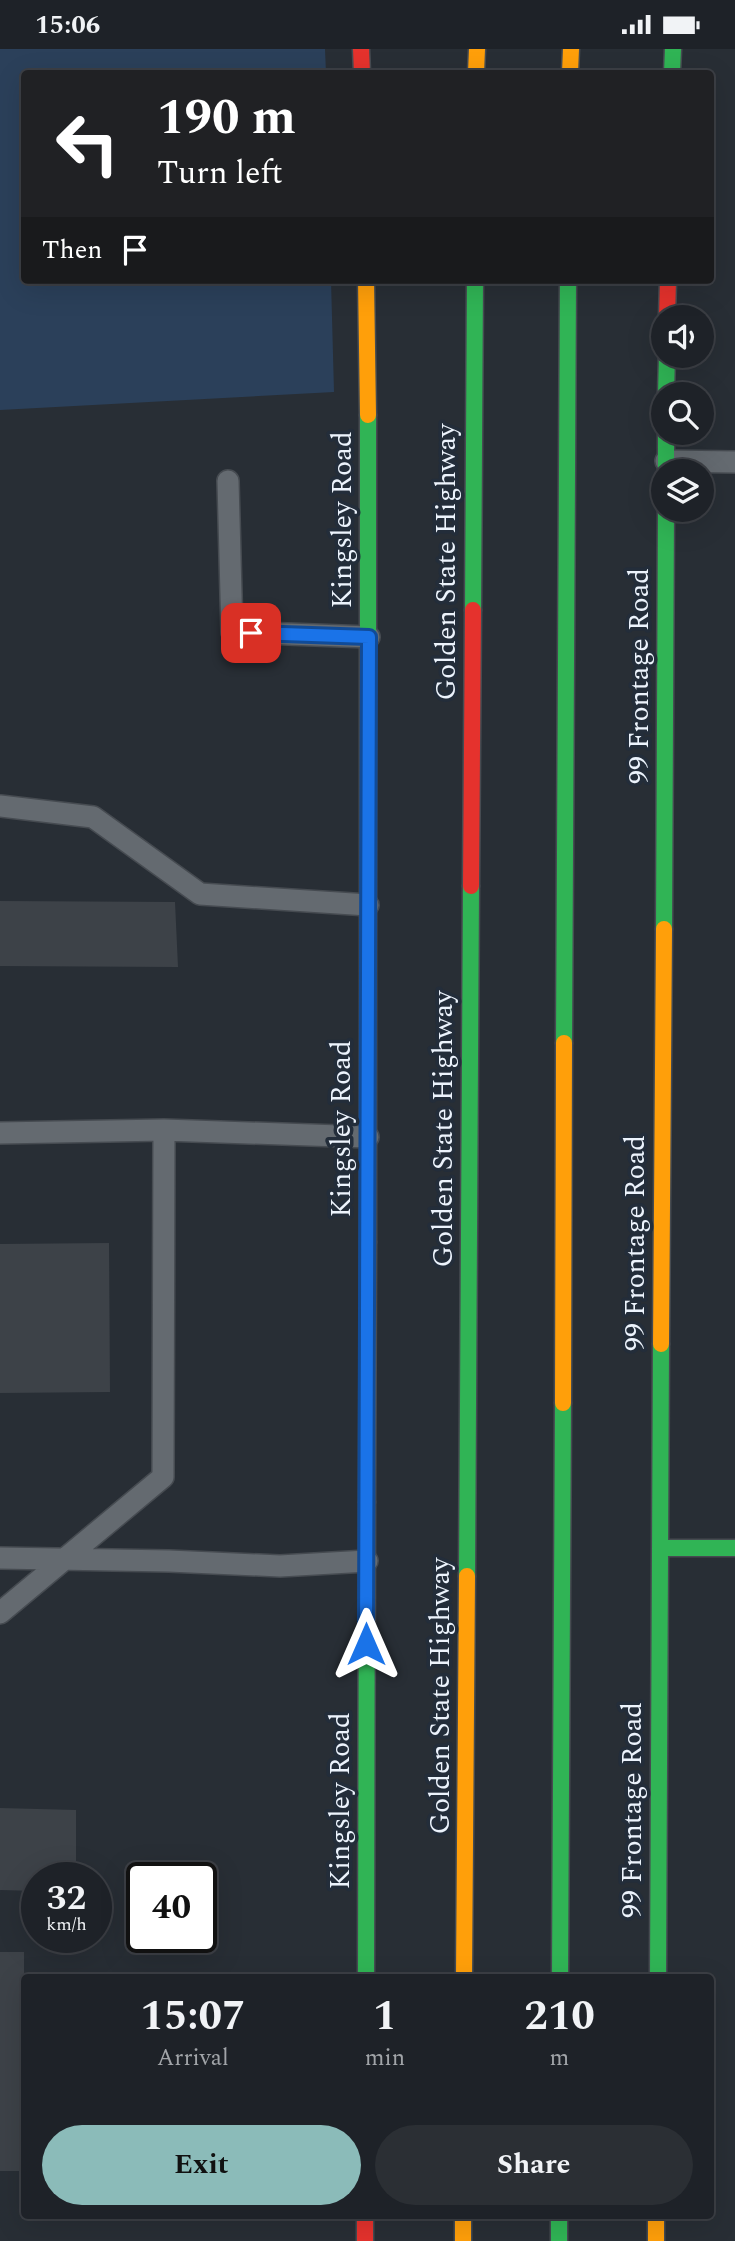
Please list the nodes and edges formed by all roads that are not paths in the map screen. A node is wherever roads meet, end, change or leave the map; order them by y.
1 (361, 49) edge
2 (477, 49) edge
3 (570, 49) edge
4 (673, 49) edge
5 (362, 70) edge
6 (476, 70) edge
7 (570, 70) edge
8 (672, 70) edge
9 (366, 284) edge
10 (475, 284) edge
11 (568, 284) edge
12 (668, 284) edge
13 (667, 305) edge
14 (735, 462) edge
15 (714, 463) edge
16 (228, 481) dead end
17 (666, 522) edge
18 (369, 637) junction
19 (0, 806) edge
20 (368, 905) junction
21 (164, 1130) junction
22 (0, 1133) edge
23 (368, 1137) junction
24 (660, 1548) junction
25 (735, 1548) edge
26 (0, 1558) edge
27 (63, 1559) junction
28 (367, 1561) junction
29 (0, 1613) edge
30 (366, 1974) edge
31 (464, 1974) edge
32 (560, 1974) edge
33 (657, 1974) edge
34 (365, 2219) edge
35 (463, 2219) edge
36 (559, 2219) edge
37 (656, 2219) edge
38 (365, 2241) edge
39 (463, 2241) edge
40 (559, 2241) edge
41 (656, 2241) edge

1 - 5 main road
2 - 6 main road
3 - 7 main road
4 - 8 main road
9 - 18 main road, Kingsley Road
10 - 31 main road, Golden State Highway
11 - 32 main road
12 - 13 main road
14 - 15 lane
16 - 18 lane
17 - 24 main road, 99 Frontage Road
18 - 20 main road, Kingsley Road
19 - 20 lane
20 - 23 main road, Kingsley Road
21 - 22 lane
21 - 23 lane
21 - 27 lane
23 - 28 main road, Kingsley Road
24 - 25 main road
24 - 33 main road, 99 Frontage Road
26 - 27 lane
27 - 28 lane
27 - 29 lane
28 - 30 main road, Kingsley Road
34 - 38 main road
35 - 39 main road
36 - 40 main road
37 - 41 main road

